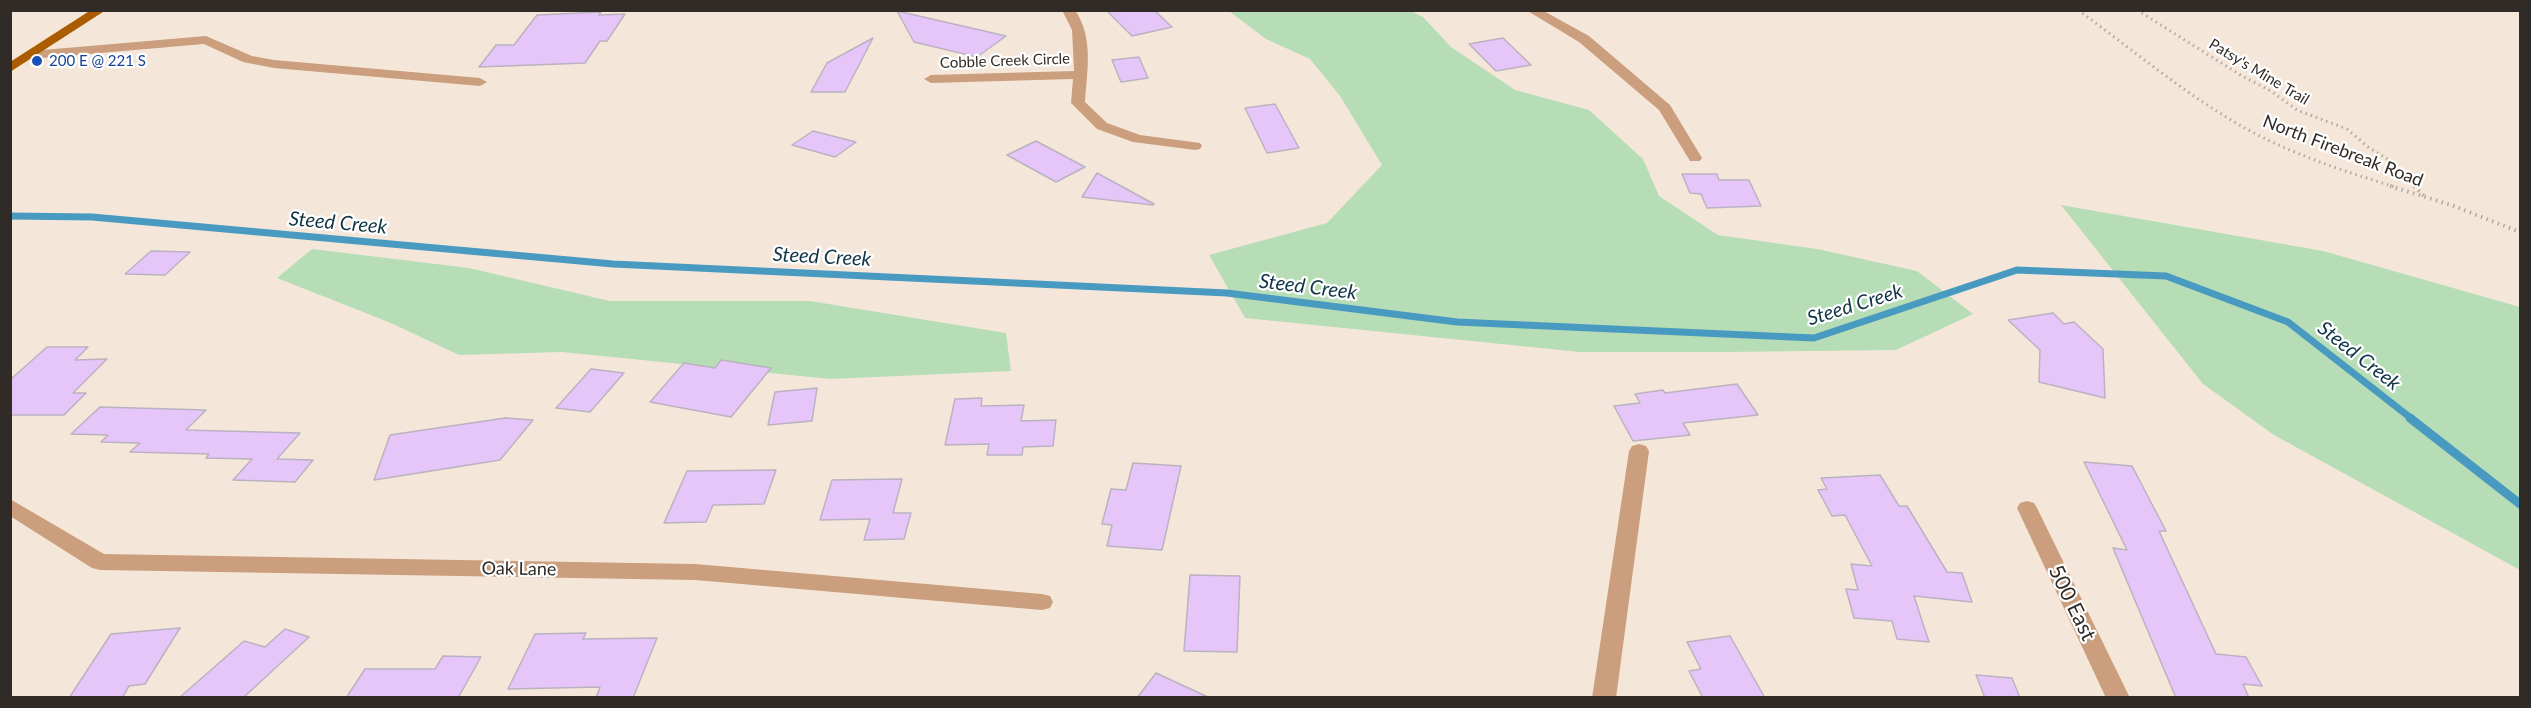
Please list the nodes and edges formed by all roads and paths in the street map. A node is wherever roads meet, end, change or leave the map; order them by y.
1 (100, 10) edge
2 (1068, 10) edge
3 (1532, 10) edge
4 (2078, 10) edge
5 (2137, 10) edge
6 (31, 55) junction
7 (10, 68) edge
8 (1079, 75) junction
9 (931, 79) dead end
10 (480, 82) dead end
11 (1195, 146) dead end
12 (1695, 158) dead end
13 (2425, 197) junction
14 (2520, 232) edge
15 (1639, 451) dead end
16 (2026, 508) dead end
17 (15, 516) edge
18 (1042, 602) dead end
19 (1606, 692) edge
20 (2118, 698) edge

1 - 6 main road
2 - 8 street
3 - 12 street
4 - 13 path, North Firebreak Road
5 - 13 path, Patsy's Mine Trail
6 - 7 main road
6 - 10 street
8 - 9 street, Cobble Creek Circle
8 - 11 street
13 - 14 path, North Firebreak Road
15 - 19 street
16 - 20 street, 500 East
17 - 18 street, Oak Lane

